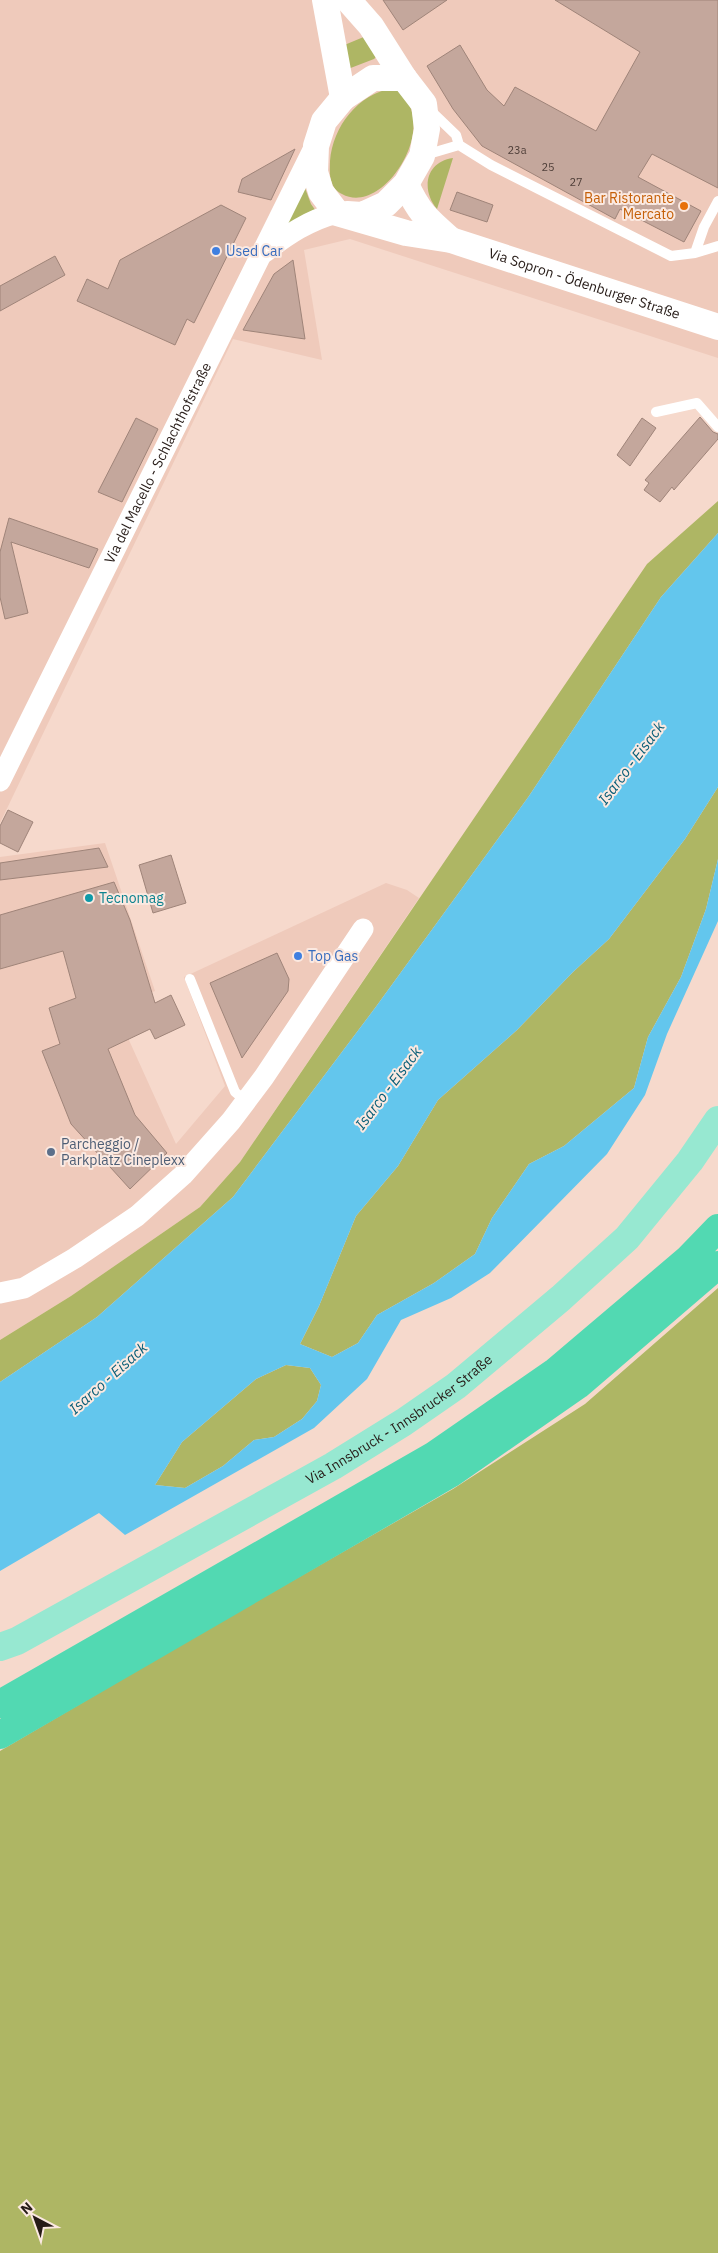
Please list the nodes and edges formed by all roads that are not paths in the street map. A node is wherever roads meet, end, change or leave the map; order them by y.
1 (325, 0) edge
2 (348, 0) edge
3 (404, 78) junction
4 (342, 98) junction
5 (424, 104) junction
6 (459, 145) junction
7 (316, 146) junction
8 (422, 156) junction
9 (406, 184) junction
10 (718, 201) edge
11 (337, 213) junction
12 (451, 240) junction
13 (718, 246) edge
14 (695, 253) junction
15 (261, 255) junction
16 (718, 327) edge
17 (656, 412) dead end
18 (718, 428) edge
19 (0, 780) edge
20 (363, 929) dead end
21 (190, 979) dead end
22 (246, 1101) junction
23 (718, 1120) edge
24 (718, 1228) edge
25 (718, 1265) edge
26 (0, 1293) edge
27 (6, 1648) edge
28 (0, 1704) edge
29 (0, 1735) edge

1 - 4 street
2 - 3 street
3 - 4 street, Via del Macello - Schlachthofstraße
3 - 5 street
4 - 7 street, Via del Macello - Schlachthofstraße
5 - 6 lane
5 - 8 street
6 - 8 lane
6 - 14 lane
7 - 11 street, Via del Macello - Schlachthofstraße
7 - 15 street, Via del Macello - Schlachthofstraße
8 - 9 street
9 - 11 street
9 - 12 street
10 - 14 lane
11 - 12 street
11 - 15 street
12 - 16 street, Via Sopron - Ödenburger Straße
13 - 14 lane
15 - 19 street, Via del Macello - Schlachthofstraße
17 - 18 lane
20 - 22 street
21 - 22 lane
22 - 26 street
23 - 27 main road, Via Innsbruck - Innsbrucker Straße
24 - 28 highway
25 - 29 highway

